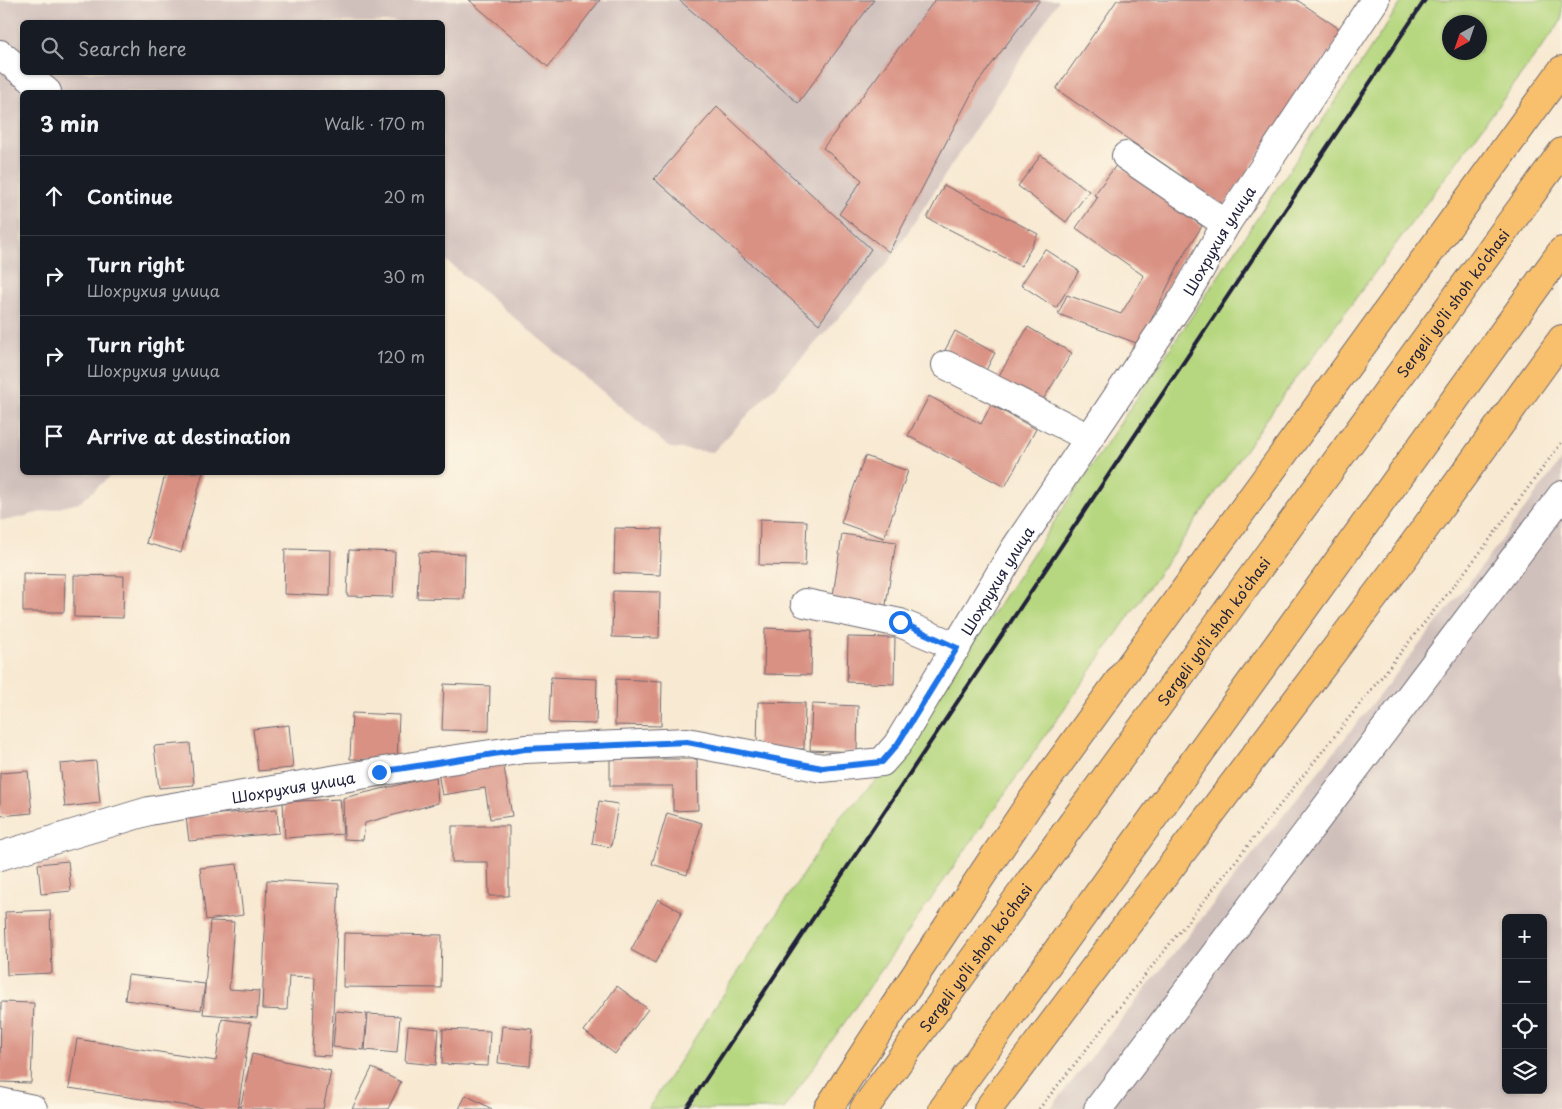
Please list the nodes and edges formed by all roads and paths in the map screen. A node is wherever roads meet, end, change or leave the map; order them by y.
1 (1375, 0) edge
2 (0, 54) edge
3 (20, 70) edge
4 (1562, 70) edge
5 (27, 75) edge
6 (45, 90) edge
7 (1562, 152) edge
8 (1126, 156) dead end
9 (1226, 224) junction
10 (1562, 251) edge
11 (1562, 339) edge
12 (946, 366) dead end
13 (1089, 438) junction
14 (1562, 442) edge
15 (1562, 495) edge
16 (805, 603) dead end
17 (957, 648) junction
18 (0, 856) edge
19 (0, 1102) edge
20 (33, 1109) edge
21 (828, 1109) edge
22 (864, 1109) edge
23 (943, 1109) edge
24 (988, 1109) edge
25 (1039, 1109) edge
26 (1098, 1109) edge

1 - 9 street, Шохрухия улица
2 - 3 street
4 - 21 main road
5 - 6 street
7 - 22 main road, Sergeli yo‘li shoh ko‘chasi
8 - 9 street
9 - 13 street, Шохрухия улица
10 - 23 main road
11 - 24 main road
12 - 13 street
13 - 17 street, Шохрухия улица
14 - 25 path
15 - 26 street
16 - 17 street
17 - 18 street, Шохрухия улица
19 - 20 street

